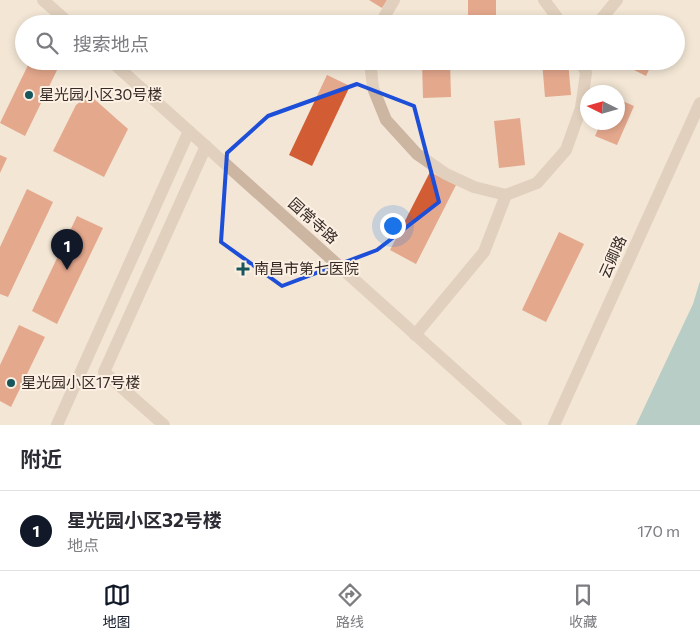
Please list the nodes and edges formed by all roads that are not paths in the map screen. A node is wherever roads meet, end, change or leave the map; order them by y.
1 (43, 0) edge
2 (394, 0) edge
3 (544, 0) edge
4 (617, 0) edge
5 (60, 15) edge
6 (385, 15) edge
7 (555, 15) edge
8 (604, 15) edge
9 (121, 70) edge
10 (371, 70) edge
11 (585, 70) edge
12 (700, 102) edge
13 (189, 131) junction
14 (206, 146) junction
15 (506, 195) junction
16 (415, 335) junction
17 (88, 357) junction
18 (104, 372) junction
19 (57, 425) edge
20 (164, 425) edge
21 (516, 425) edge
22 (554, 425) edge

1 - 5 street
2 - 6 street
3 - 7 street
4 - 8 street
9 - 13 street, 园常寺路
10 - 15 street
11 - 15 street
12 - 22 street, 云卿路
13 - 14 street, 园常寺路
13 - 17 street
14 - 16 street, 园常寺路
14 - 18 street
15 - 16 street
16 - 21 street, 园常寺路
17 - 18 street
17 - 19 street
18 - 20 street

